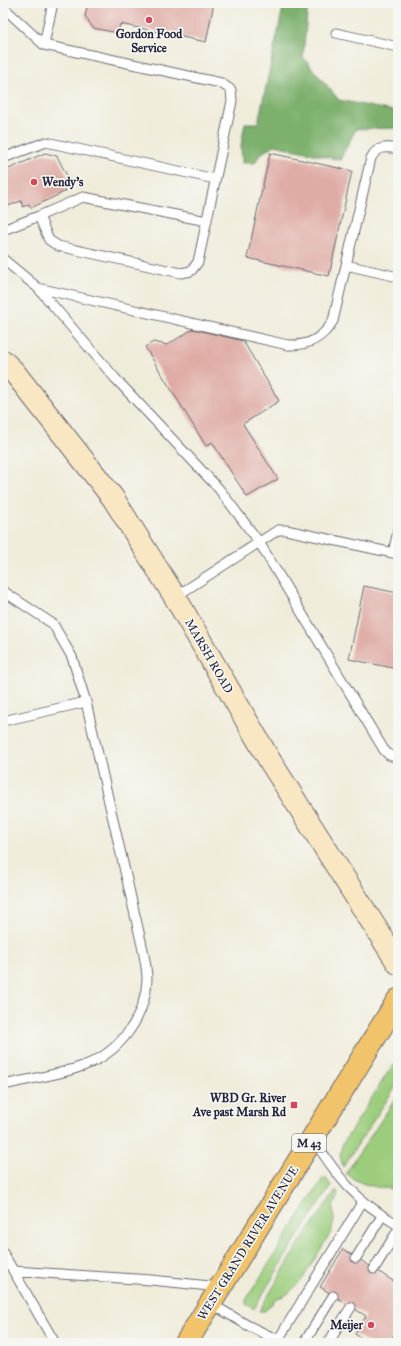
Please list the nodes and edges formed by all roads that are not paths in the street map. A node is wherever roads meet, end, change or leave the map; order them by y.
1 (53, 3) edge
2 (3, 7) edge
3 (336, 33) dead end
4 (44, 44) junction
5 (398, 47) edge
6 (398, 150) edge
7 (3, 158) edge
8 (215, 179) junction
9 (39, 216) junction
10 (206, 221) junction
11 (3, 230) edge
12 (3, 259) edge
13 (346, 265) junction
14 (398, 277) edge
15 (38, 288) junction
16 (3, 361) edge
17 (398, 531) edge
18 (259, 542) junction
19 (396, 554) edge
20 (3, 591) edge
21 (175, 597) junction
22 (86, 702) junction
23 (3, 721) edge
24 (398, 758) edge
25 (398, 963) edge
26 (398, 1000) edge
27 (3, 1085) edge
28 (313, 1138) junction
29 (363, 1201) junction
30 (382, 1216) junction
31 (398, 1225) edge
32 (398, 1230) edge
33 (3, 1253) edge
34 (356, 1258) dead end
35 (374, 1269) dead end
36 (14, 1271) junction
37 (214, 1295) junction
38 (333, 1296) dead end
39 (351, 1306) dead end
40 (281, 1341) edge
41 (55, 1343) edge
42 (186, 1343) edge
43 (304, 1343) edge
44 (328, 1343) edge

1 - 4 lane
2 - 4 lane
3 - 5 lane
4 - 8 lane
6 - 13 lane
7 - 8 lane
8 - 10 lane
9 - 10 lane
9 - 10 lane
9 - 11 lane
12 - 15 lane
13 - 14 lane
13 - 15 lane
15 - 18 lane
16 - 21 main road, MARSH ROAD
17 - 19 lane
18 - 19 lane
18 - 21 lane
18 - 24 lane
20 - 22 lane
21 - 25 main road, MARSH ROAD
22 - 23 lane
22 - 27 lane
26 - 28 main road, WEST GRAND RIVER AVENUE / M 43
28 - 29 lane
28 - 37 main road, WEST GRAND RIVER AVENUE / M 43
29 - 30 lane
29 - 40 lane
30 - 31 lane
30 - 34 lane
32 - 35 lane
33 - 36 lane
36 - 37 lane
36 - 41 lane
37 - 40 lane
37 - 42 main road, WEST GRAND RIVER AVENUE / M 43
38 - 43 lane
39 - 44 lane

